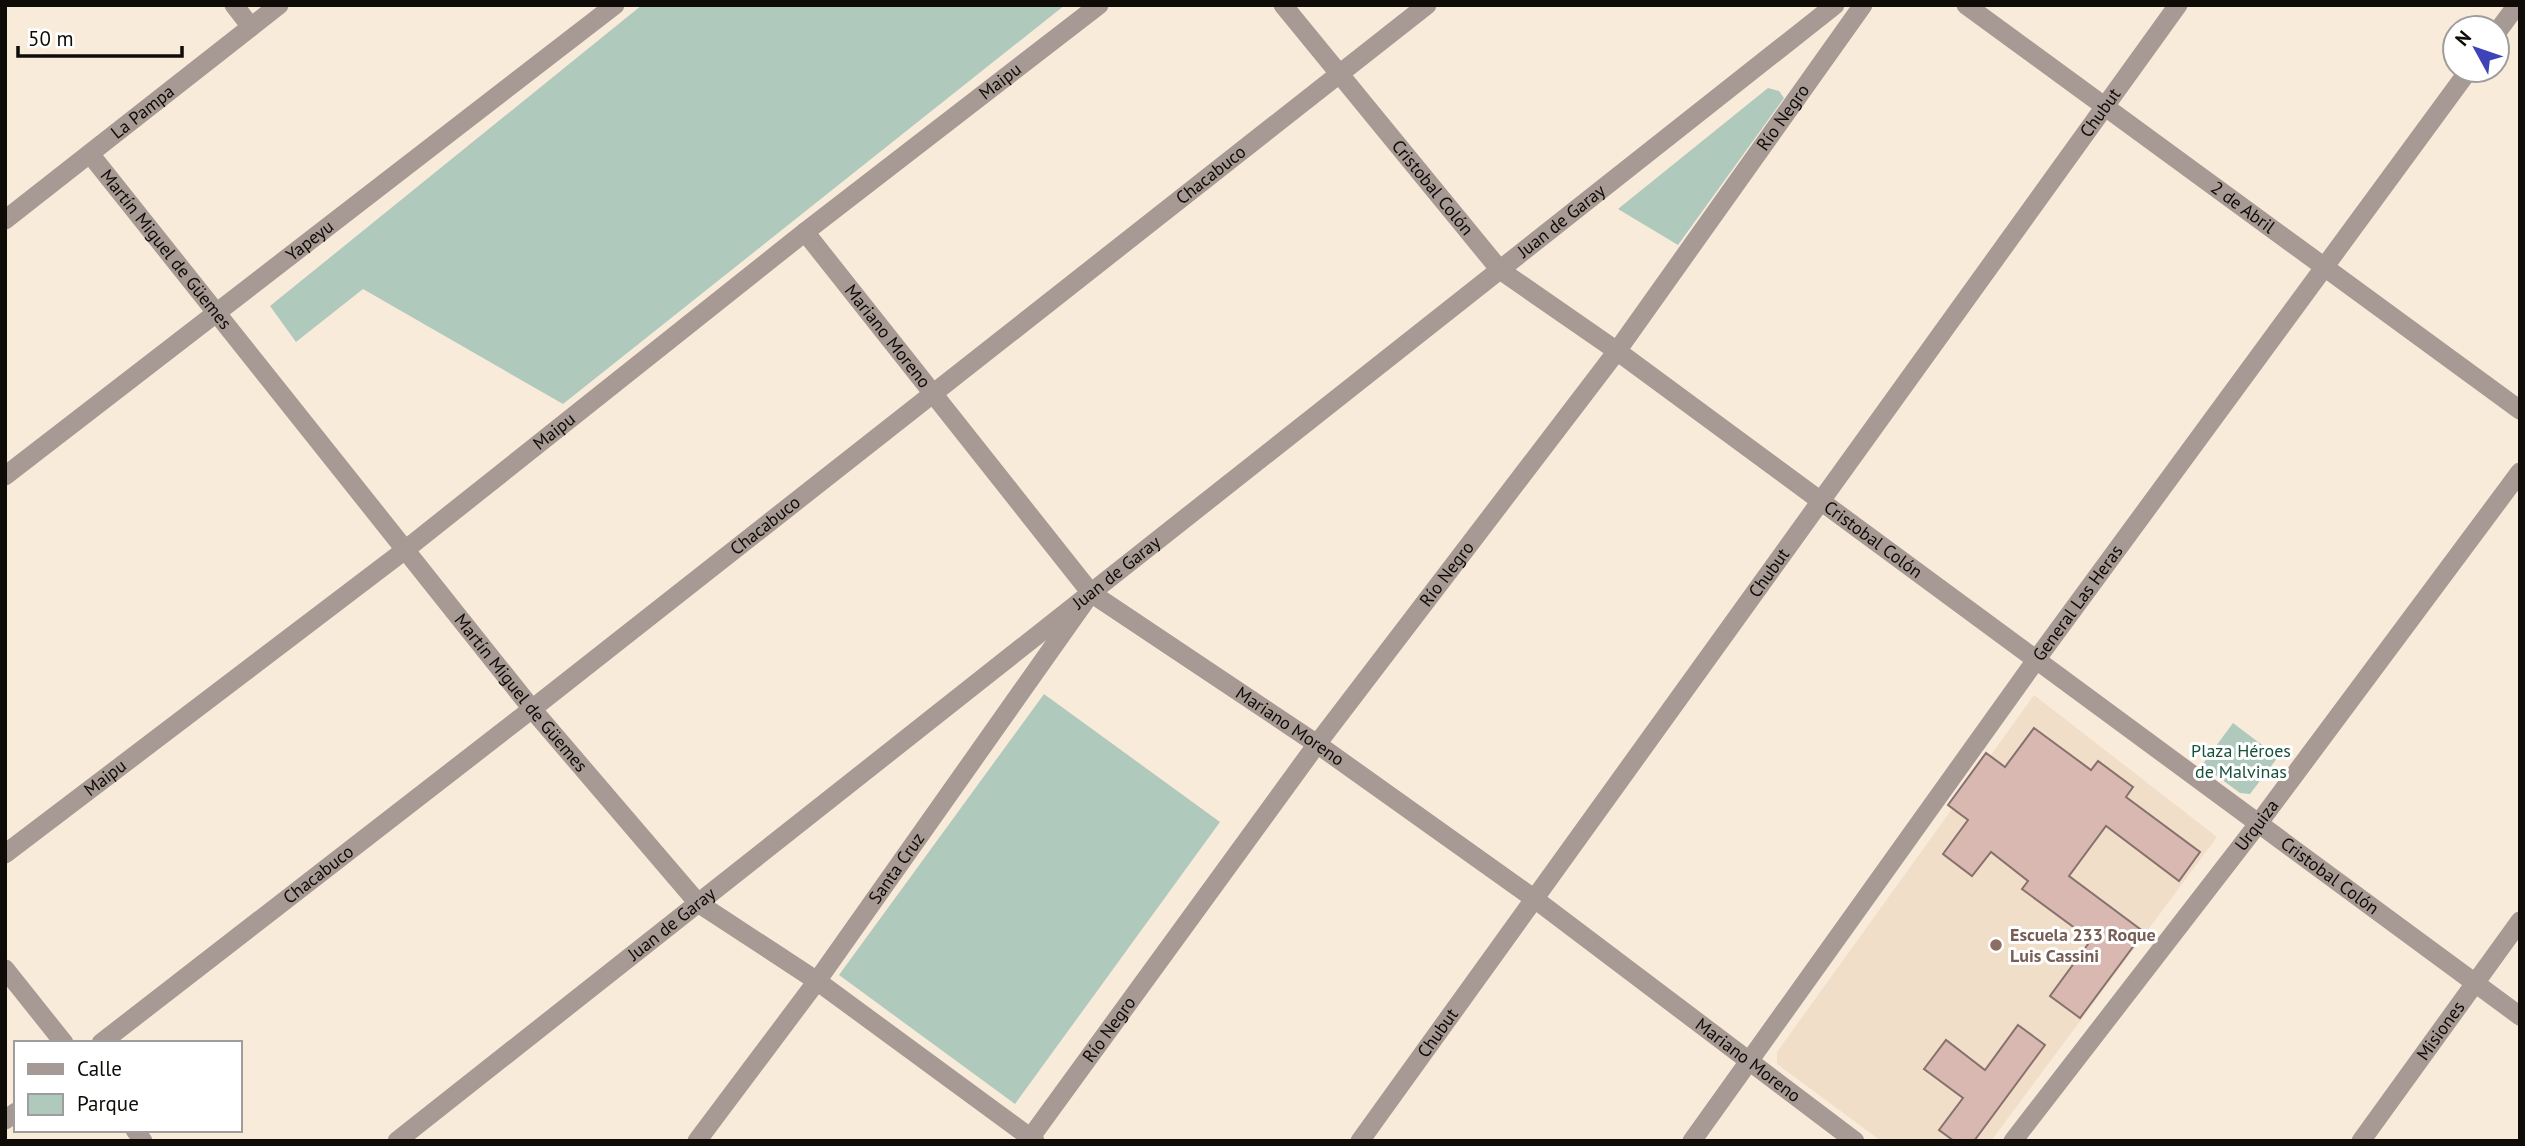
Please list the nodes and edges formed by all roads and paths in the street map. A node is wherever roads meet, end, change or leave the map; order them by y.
1 (234, 5) edge
2 (279, 5) edge
3 (615, 5) edge
4 (1099, 5) edge
5 (1283, 5) edge
6 (1427, 5) edge
7 (1835, 5) edge
8 (1863, 5) edge
9 (1966, 5) edge
10 (2178, 5) edge
11 (2517, 5) edge
12 (2520, 10) edge
13 (251, 27) junction
14 (1339, 74) junction
15 (2459, 84) edge
16 (2105, 108) junction
17 (90, 154) junction
18 (5, 220) edge
19 (805, 232) junction
20 (2324, 268) junction
21 (1500, 270) junction
22 (216, 312) junction
23 (1617, 351) junction
24 (932, 393) junction
25 (2520, 410) edge
26 (2520, 472) edge
27 (5, 476) edge
28 (1820, 501) junction
29 (405, 550) junction
30 (1091, 593) junction
31 (2036, 660) junction
32 (532, 709) junction
33 (1317, 744) junction
34 (2258, 824) junction
35 (5, 854) edge
36 (1535, 900) junction
37 (698, 903) junction
38 (2520, 921) edge
39 (5, 969) edge
40 (817, 981) junction
41 (2475, 983) junction
42 (2520, 1016) edge
43 (62, 1041) edge
44 (104, 1041) edge
45 (1750, 1062) junction
46 (1031, 1140) edge
47 (397, 1141) edge
48 (697, 1141) edge
49 (1360, 1141) edge
50 (1692, 1141) edge
51 (1855, 1141) edge
52 (2013, 1141) edge
53 (2361, 1141) edge

1 - 13 street
2 - 13 street, La Pampa
3 - 22 street, Yapeyu
4 - 19 street, Maipu
5 - 14 street, Cristobal Colón
6 - 14 street, Chacabuco
7 - 21 street, Juan de Garay
8 - 23 street, Río Negro
9 - 16 street, 2 de Abril
10 - 16 street, Chubut
11 - 12 street
13 - 17 street, La Pampa
14 - 21 street, Cristobal Colón
14 - 24 street, Chacabuco
15 - 20 street, General Las Heras
16 - 20 street, 2 de Abril
16 - 28 street, Chubut
17 - 18 street, La Pampa
17 - 22 street, Martín Miguel de Güemes
19 - 24 street, Mariano Moreno
19 - 29 street, Maipu
20 - 25 street, 2 de Abril
20 - 31 street, General Las Heras
21 - 23 street, Cristobal Colón
21 - 30 street, Juan de Garay
22 - 27 street, Yapeyu
22 - 29 street, Martín Miguel de Güemes
23 - 28 street, Cristobal Colón
23 - 33 street, Río Negro
24 - 30 street, Mariano Moreno
24 - 32 street, Chacabuco
26 - 34 street, Urquiza
28 - 31 street, Cristobal Colón
28 - 36 street, Chubut
29 - 32 street, Martín Miguel de Güemes
29 - 35 street, Maipu
30 - 33 street, Mariano Moreno
30 - 37 street, Juan de Garay
30 - 40 street, Santa Cruz
31 - 34 street, Cristobal Colón
31 - 45 street, General Las Heras
32 - 37 street, Martín Miguel de Güemes
32 - 44 street, Chacabuco
33 - 36 street, Mariano Moreno
33 - 46 street, Río Negro
34 - 41 street, Cristobal Colón
34 - 52 street, Urquiza
36 - 45 street, Mariano Moreno
36 - 49 street, Chubut
37 - 40 street, Martín Miguel de Güemes
37 - 47 street, Juan de Garay
38 - 41 street, Misiones
39 - 43 street
40 - 46 street, Martín Miguel de Güemes
40 - 48 street, Santa Cruz
41 - 42 street, Cristobal Colón
41 - 53 street, Misiones
45 - 50 street, General Las Heras
45 - 51 street, Mariano Moreno

